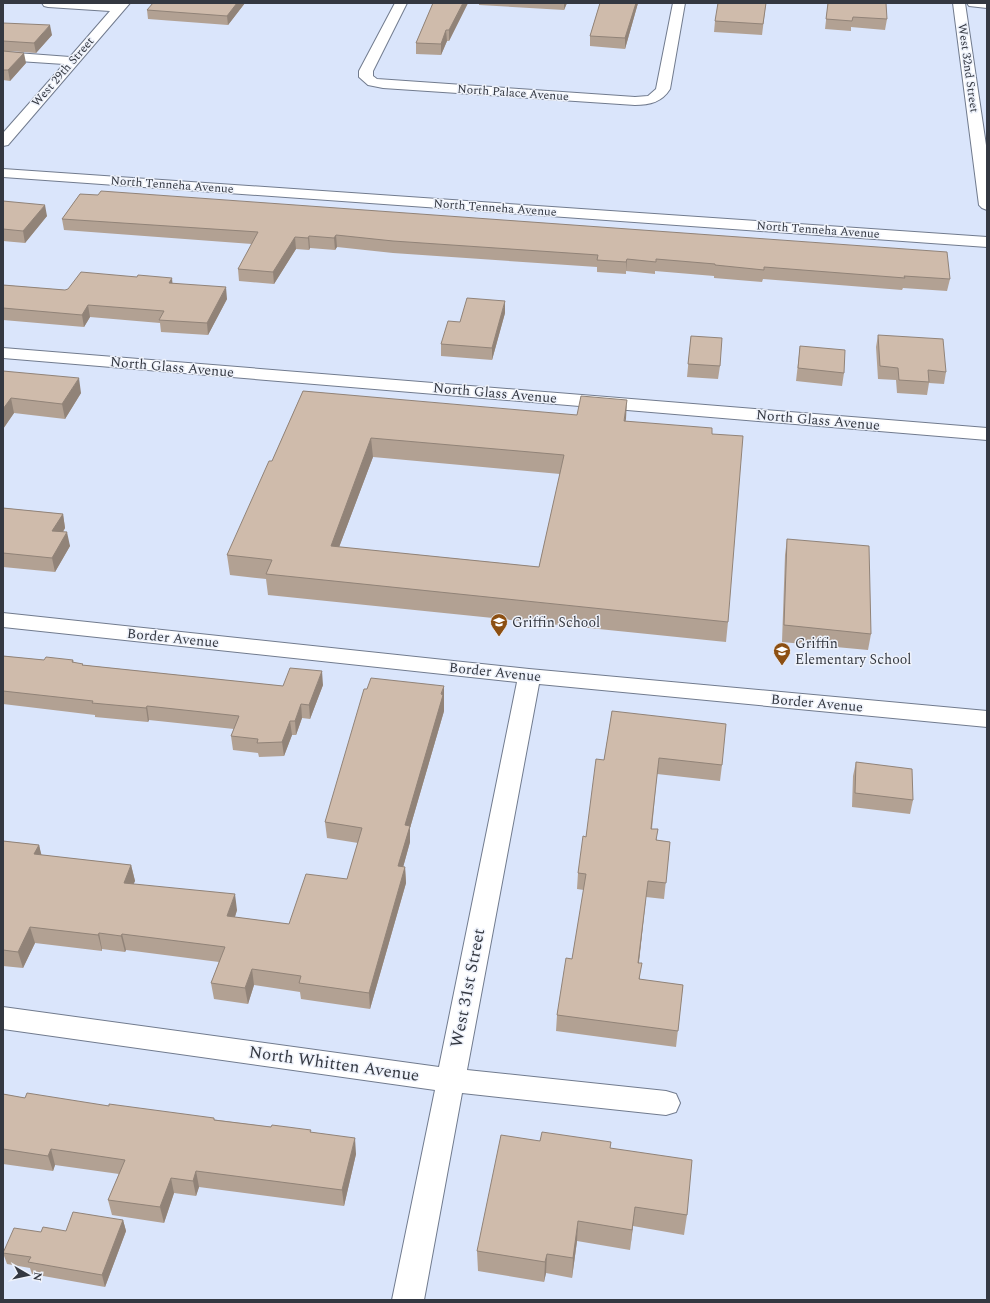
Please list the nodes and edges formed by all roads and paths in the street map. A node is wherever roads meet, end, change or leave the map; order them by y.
1 (48, 3) edge
2 (401, 3) edge
3 (679, 3) edge
4 (959, 3) edge
5 (973, 3) edge
6 (987, 4) edge
7 (122, 5) edge
8 (3, 56) edge
9 (74, 61) junction
10 (3, 142) edge
11 (3, 173) edge
12 (987, 205) edge
13 (987, 242) edge
14 (3, 353) edge
15 (987, 434) edge
16 (3, 620) edge
17 (529, 676) junction
18 (987, 720) edge
19 (3, 1018) edge
20 (450, 1080) junction
21 (666, 1103) dead end
22 (408, 1300) edge

1 - 7 street
2 - 3 street, North Palace Avenue
4 - 12 street, West 32nd Street
5 - 6 street
7 - 9 street, West 29th Street
8 - 9 street
9 - 10 street, West 29th Street
11 - 13 street, North Tenneha Avenue
14 - 15 street, North Glass Avenue
16 - 17 street, Border Avenue
17 - 18 street, Border Avenue
17 - 20 street, West 31st Street
19 - 20 street, North Whitten Avenue
20 - 21 street, North Whitten Avenue
20 - 22 street, West 31st Street

